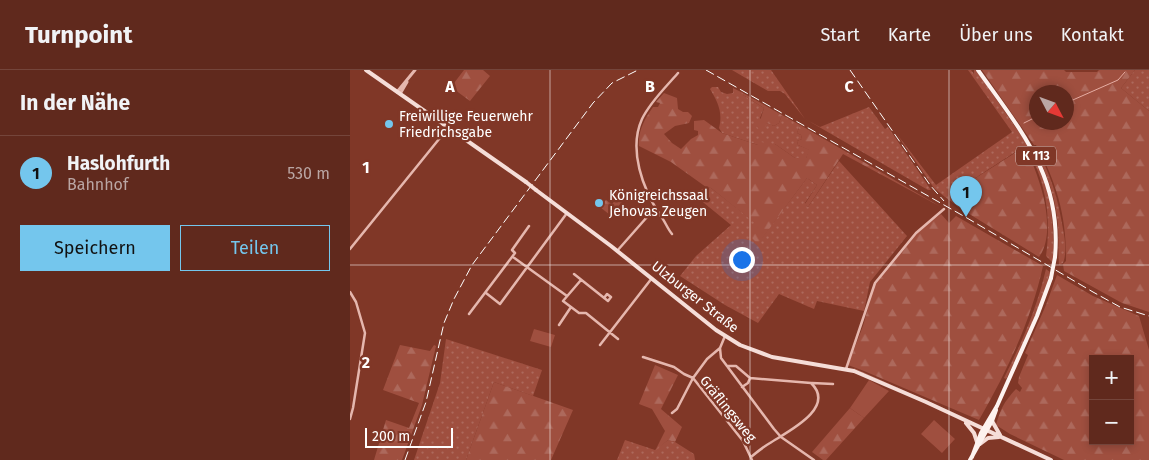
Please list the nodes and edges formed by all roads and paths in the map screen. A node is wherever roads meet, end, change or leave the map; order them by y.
1 (366, 70) edge
2 (415, 70) edge
3 (978, 70) edge
4 (678, 73) dead end
5 (399, 93) junction
6 (448, 128) junction
7 (655, 208) junction
8 (944, 209) dead end
9 (568, 213) junction
10 (529, 226) dead end
11 (672, 234) dead end
12 (350, 249) edge
13 (617, 251) junction
14 (513, 257) junction
15 (527, 268) junction
16 (574, 274) dead end
17 (652, 278) junction
18 (581, 280) junction
19 (350, 292) edge
20 (486, 293) junction
21 (567, 296) junction
22 (604, 298) dead end
23 (571, 307) junction
24 (470, 314) dead end
25 (559, 325) dead end
26 (610, 332) junction
27 (725, 336) junction
28 (618, 339) dead end
29 (600, 345) dead end
30 (720, 348) junction
31 (643, 358) dead end
32 (727, 366) junction
33 (846, 369) junction
34 (692, 378) junction
35 (750, 378) junction
36 (811, 383) junction
37 (821, 384) junction
38 (833, 384) dead end
39 (742, 387) junction
40 (817, 390) junction
41 (997, 406) junction
42 (351, 413) edge
43 (672, 413) dead end
44 (961, 418) junction
45 (350, 419) edge
46 (992, 421) junction
47 (985, 430) junction
48 (781, 437) junction
49 (1001, 437) junction
50 (979, 443) junction
51 (971, 458) edge
52 (752, 459) edge
53 (814, 460) edge
54 (1051, 460) edge

1 - 5 main road, Ulzburger Straße
2 - 5 street
3 - 41 main road, K 113, bridge
4 - 7 street
5 - 6 main road, Ulzburger Straße
6 - 9 main road, Ulzburger Straße, bridge
6 - 12 street
7 - 11 street
7 - 13 street
8 - 33 street
9 - 13 main road, Ulzburger Straße
9 - 15 street
10 - 14 street
13 - 17 main road, Ulzburger Straße
14 - 15 street
14 - 20 street
15 - 20 street
15 - 21 street
16 - 18 street
17 - 26 street
17 - 27 main road, Ulzburger Straße
18 - 21 street
18 - 22 street
19 - 42 street
20 - 24 street
21 - 23 street
23 - 25 street
23 - 26 street
26 - 28 street
26 - 29 street
27 - 30 street
27 - 33 main road, Ulzburger Straße
30 - 32 street
30 - 34 street
31 - 34 street
32 - 35 street
32 - 39 street
33 - 44 main road, Ulzburger Straße
34 - 43 street, Gräflingsweg
34 - 52 street, Gräflingsweg
35 - 36 street
35 - 39 street
36 - 37 street
36 - 40 street
37 - 38 street
37 - 40 street
39 - 48 street
40 - 48 street
41 - 46 main road, K 113
41 - 47 main road, K 113
42 - 45 street
44 - 47 main road, Ulzburger Straße
44 - 50 main road
46 - 47 main road, K 113
46 - 49 main road
47 - 49 main road, Ulzburger Straße
47 - 50 main road
48 - 52 street
48 - 53 street
49 - 50 main road
49 - 54 main road, Ulzburger Straße
50 - 51 main road

